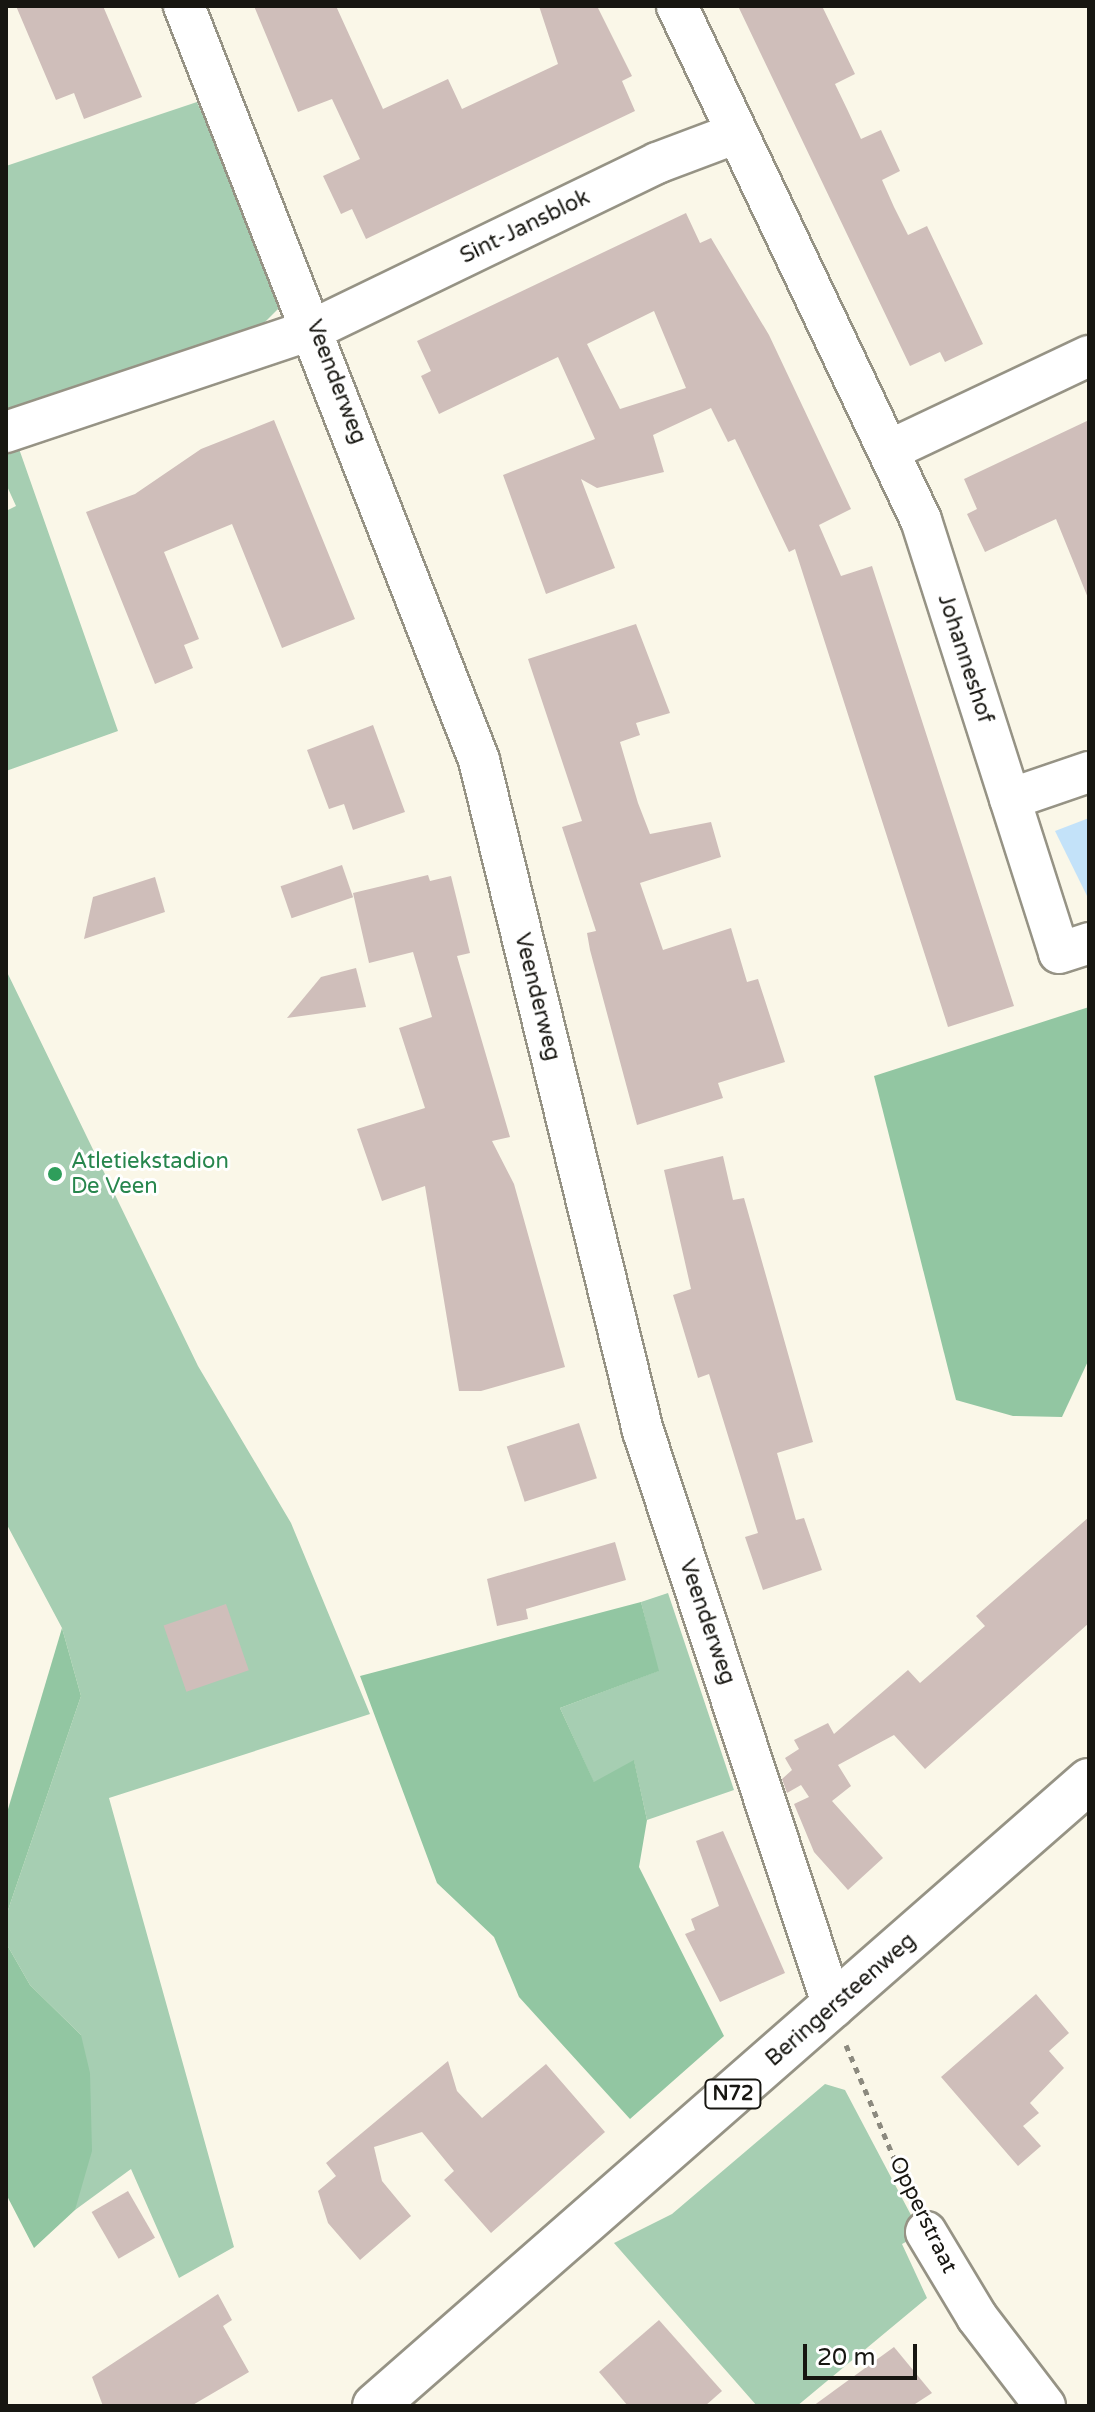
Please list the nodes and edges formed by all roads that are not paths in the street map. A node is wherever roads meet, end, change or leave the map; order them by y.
1 (184, 6) edge
2 (677, 6) edge
3 (737, 133) junction
4 (316, 328) junction
5 (1089, 356) edge
6 (6, 432) edge
7 (892, 449) junction
8 (1089, 772) edge
9 (1010, 799) junction
10 (1089, 943) edge
11 (1089, 1781) edge
12 (833, 2007) junction
13 (926, 2232) road end
14 (375, 2406) edge
15 (1045, 2406) edge

1 - 4 street, Veenderweg
2 - 3 street
3 - 4 street, Sint-Jansblok
3 - 7 street
4 - 6 street, Sint-Jansblok
4 - 12 street, Veenderweg
5 - 7 street
7 - 9 street, Johanneshof
8 - 9 street
9 - 10 street, Johanneshof
11 - 12 main road, Beringersteenweg / N72
12 - 14 main road, Beringersteenweg / N72
13 - 15 street, Opperstraat

